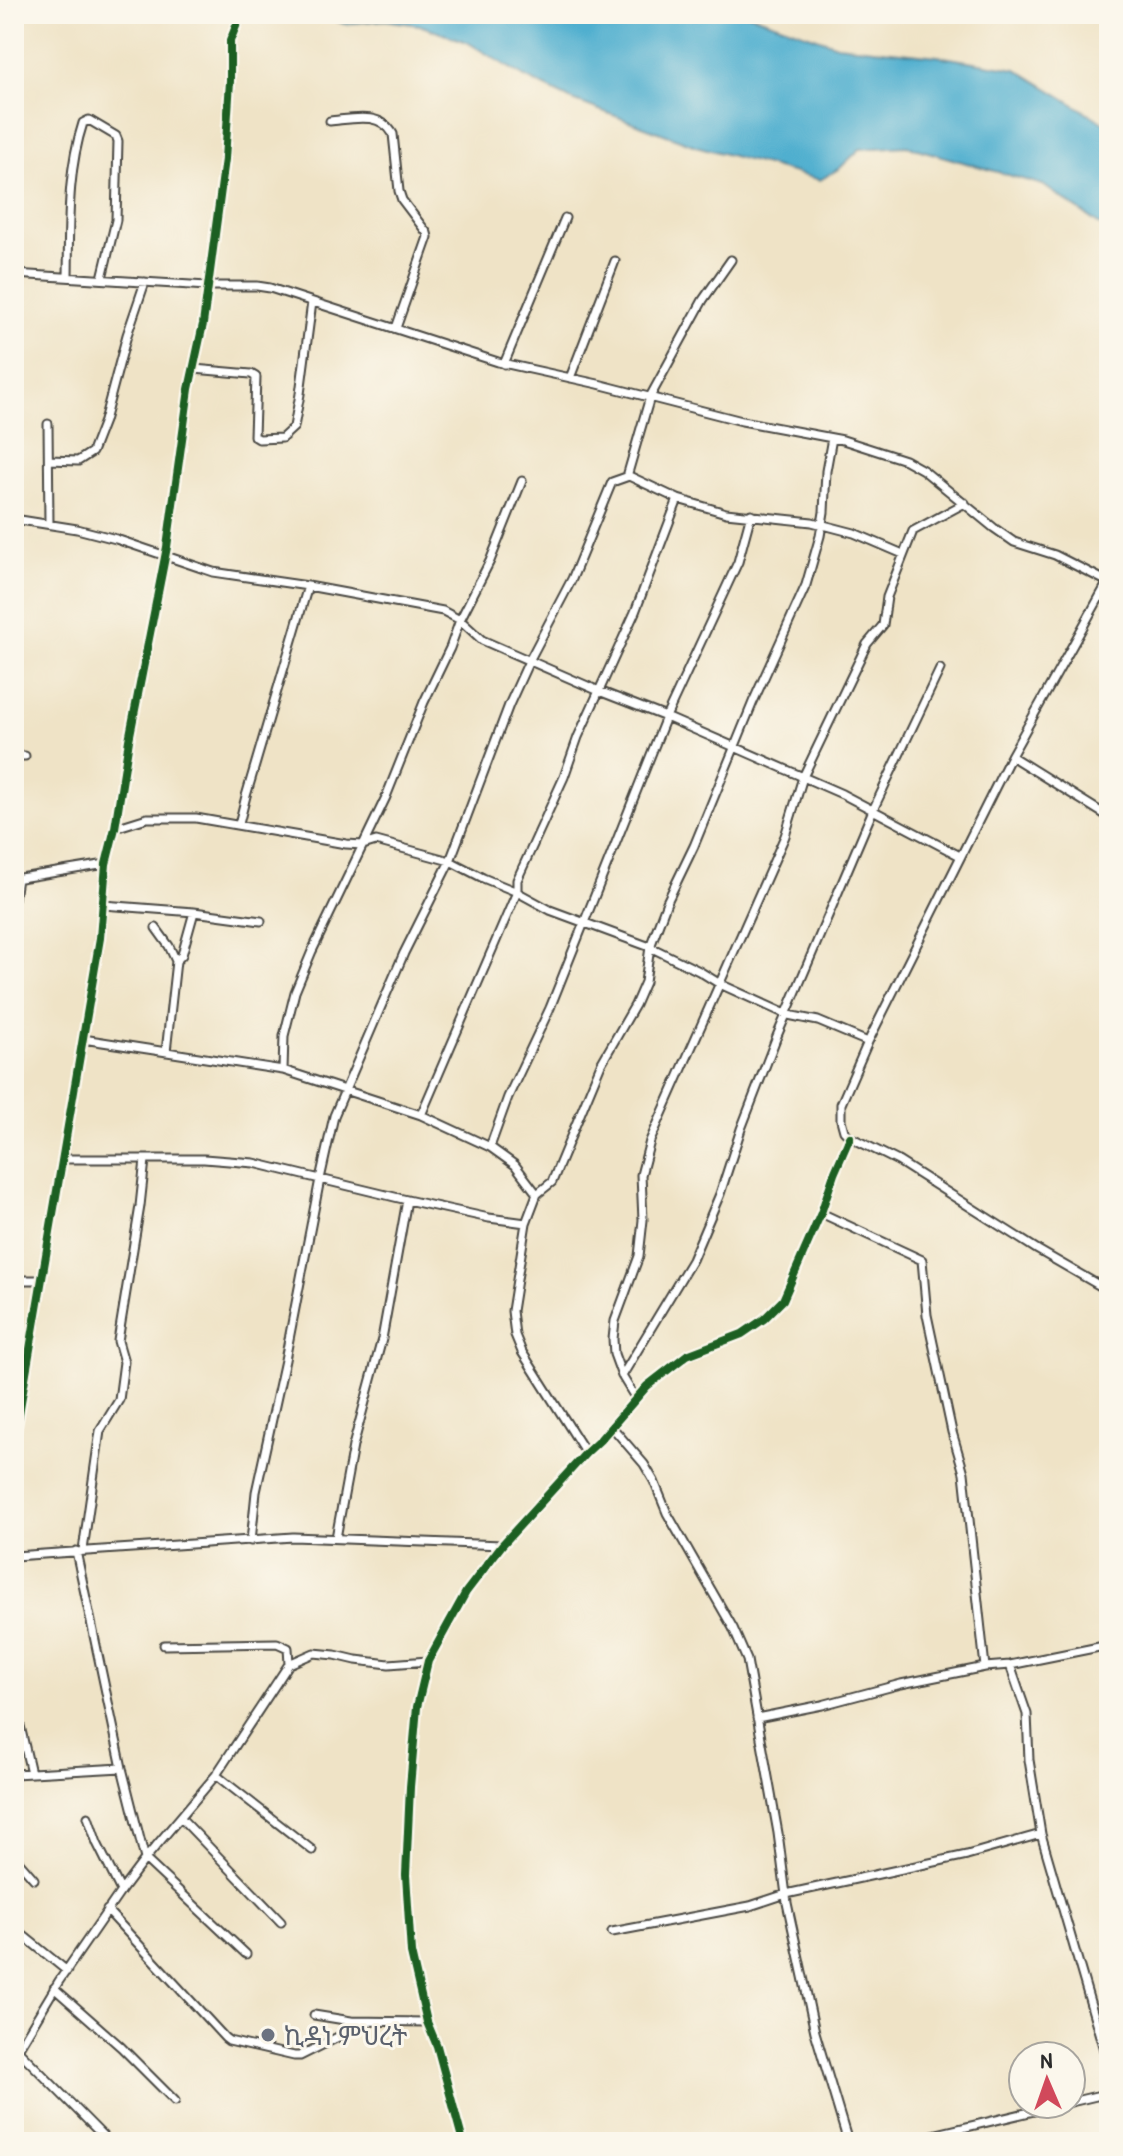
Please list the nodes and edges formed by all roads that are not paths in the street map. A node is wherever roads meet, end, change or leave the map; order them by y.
1 (241, 14) edge
2 (330, 121) dead end
3 (565, 218) dead end
4 (731, 260) dead end
5 (615, 261) dead end
6 (14, 274) edge
7 (68, 276) junction
8 (102, 278) junction
9 (145, 282) junction
10 (207, 286) junction
11 (312, 302) junction
12 (396, 328) junction
13 (504, 364) junction
14 (194, 369) junction
15 (570, 378) junction
16 (650, 397) junction
17 (48, 424) dead end
18 (832, 438) junction
19 (49, 460) junction
20 (629, 476) junction
21 (522, 481) dead end
22 (678, 499) junction
23 (965, 503) junction
24 (751, 514) junction
25 (14, 519) edge
26 (49, 524) junction
27 (822, 524) junction
28 (903, 554) junction
29 (165, 555) junction
30 (1108, 581) edge
31 (308, 586) junction
32 (460, 620) junction
33 (529, 661) junction
34 (940, 669) dead end
35 (599, 691) junction
36 (666, 717) junction
37 (735, 748) junction
38 (14, 756) edge
39 (25, 756) dead end
40 (1011, 756) junction
41 (803, 777) junction
42 (873, 810) junction
43 (1109, 817) edge
44 (239, 824) junction
45 (115, 828) junction
46 (363, 845) junction
47 (960, 856) junction
48 (450, 861) junction
49 (106, 864) junction
50 (16, 878) edge
51 (517, 892) junction
52 (14, 899) edge
53 (103, 905) junction
54 (194, 912) junction
55 (261, 921) dead end
56 (583, 923) junction
57 (156, 928) dead end
58 (650, 947) junction
59 (176, 961) junction
60 (720, 984) junction
61 (788, 1015) junction
62 (83, 1039) junction
63 (868, 1042) junction
64 (166, 1052) junction
65 (283, 1070) junction
66 (344, 1089) junction
67 (421, 1115) junction
68 (850, 1137) junction
69 (490, 1147) junction
70 (62, 1159) junction
71 (145, 1160) junction
72 (320, 1179) junction
73 (537, 1194) junction
74 (407, 1200) junction
75 (821, 1213) junction
76 (526, 1223) junction
77 (14, 1280) edge
78 (41, 1280) junction
79 (1109, 1291) edge
80 (622, 1376) junction
81 (636, 1399) junction
82 (612, 1427) junction
83 (14, 1443) edge
84 (586, 1453) junction
85 (336, 1538) junction
86 (251, 1541) junction
87 (502, 1545) junction
88 (80, 1551) junction
89 (14, 1556) edge
90 (164, 1645) dead end
91 (1109, 1645) edge
92 (428, 1661) junction
93 (289, 1664) junction
94 (1010, 1665) junction
95 (985, 1667) junction
96 (14, 1700) edge
97 (757, 1718) junction
98 (122, 1768) junction
99 (31, 1773) junction
100 (14, 1774) edge
101 (216, 1775) junction
102 (88, 1817) dead end
103 (181, 1818) junction
104 (1041, 1834) junction
105 (312, 1850) dead end
106 (14, 1856) edge
107 (145, 1859) junction
108 (34, 1879) dead end
109 (121, 1891) junction
110 (786, 1894) junction
111 (107, 1910) junction
112 (281, 1922) dead end
113 (14, 1928) edge
114 (612, 1932) dead end
115 (246, 1954) dead end
116 (67, 1971) junction
117 (54, 1988) junction
118 (314, 2015) dead end
119 (351, 2021) junction
120 (427, 2022) junction
121 (16, 2053) edge
122 (1109, 2067) edge
123 (1109, 2093) edge
124 (1087, 2098) edge
125 (175, 2101) dead end
126 (1007, 2117) edge
127 (109, 2142) edge
128 (463, 2142) edge
129 (848, 2142) edge
130 (903, 2142) edge

1 - 10 street
2 - 12 street
3 - 13 street
4 - 16 street
5 - 15 street
6 - 7 street
7 - 8 street
7 - 8 street
8 - 9 street
9 - 10 street
9 - 19 street
10 - 11 street
10 - 14 street
11 - 12 street
11 - 14 street
12 - 13 street
13 - 15 street
14 - 29 street
15 - 16 street
16 - 18 street
16 - 20 street
17 - 19 street
18 - 23 street
18 - 27 street
19 - 26 street
20 - 22 street
20 - 33 street
21 - 32 street
22 - 24 street
22 - 35 street
23 - 28 street
23 - 30 street
24 - 27 street
24 - 36 street
25 - 26 street
26 - 29 street
27 - 28 street
27 - 37 street
28 - 41 street
29 - 31 street
29 - 45 street
30 - 40 street
31 - 32 street
31 - 44 street
32 - 33 street
32 - 46 street
33 - 35 street
33 - 48 street
34 - 42 street
35 - 36 street
35 - 51 street
36 - 37 street
36 - 56 street
37 - 41 street
37 - 58 street
38 - 39 street
40 - 43 street
40 - 47 street
41 - 42 street
41 - 60 street
42 - 47 street
42 - 61 street
44 - 45 street
44 - 46 street
45 - 49 street
46 - 48 street
46 - 65 street
47 - 63 street
48 - 51 street
48 - 66 street
49 - 50 street
49 - 53 street
50 - 52 street
51 - 56 street
51 - 67 street
53 - 54 street
53 - 62 street
54 - 55 street
54 - 59 street
56 - 58 street
56 - 69 street
57 - 59 street
58 - 60 street
58 - 73 street
59 - 64 street
60 - 61 street
60 - 80 street
61 - 63 street
61 - 80 street
62 - 64 street
62 - 70 street
63 - 68 street
64 - 65 street
65 - 66 street
66 - 67 street
66 - 72 street
67 - 69 street
68 - 75 street
68 - 79 street
69 - 73 street
70 - 71 street
70 - 78 street
71 - 72 street
71 - 88 street
72 - 74 street
72 - 86 street
73 - 76 street
74 - 76 street
74 - 85 street
75 - 81 street
75 - 95 street
76 - 84 street
77 - 78 street
78 - 83 street
80 - 81 street
81 - 82 street
82 - 84 street
82 - 97 street
84 - 87 street
85 - 86 street
85 - 87 street
86 - 88 street
87 - 92 street
88 - 89 street
88 - 98 street
90 - 93 street
91 - 94 street
92 - 93 street
92 - 120 street
93 - 101 street
94 - 95 street
94 - 104 street
95 - 97 street
96 - 99 street
97 - 110 street
98 - 99 street
98 - 107 street
99 - 100 street
101 - 103 street
101 - 105 street
102 - 109 street
103 - 107 street
103 - 112 street
104 - 110 street
104 - 122 street
106 - 108 street
107 - 109 street
107 - 115 street
109 - 111 street
110 - 114 street
110 - 129 street
111 - 116 street
111 - 119 street
113 - 116 street
116 - 117 street
117 - 121 street
117 - 125 street
118 - 119 street
119 - 120 street
120 - 128 street
121 - 127 street
123 - 124 street
126 - 130 street

